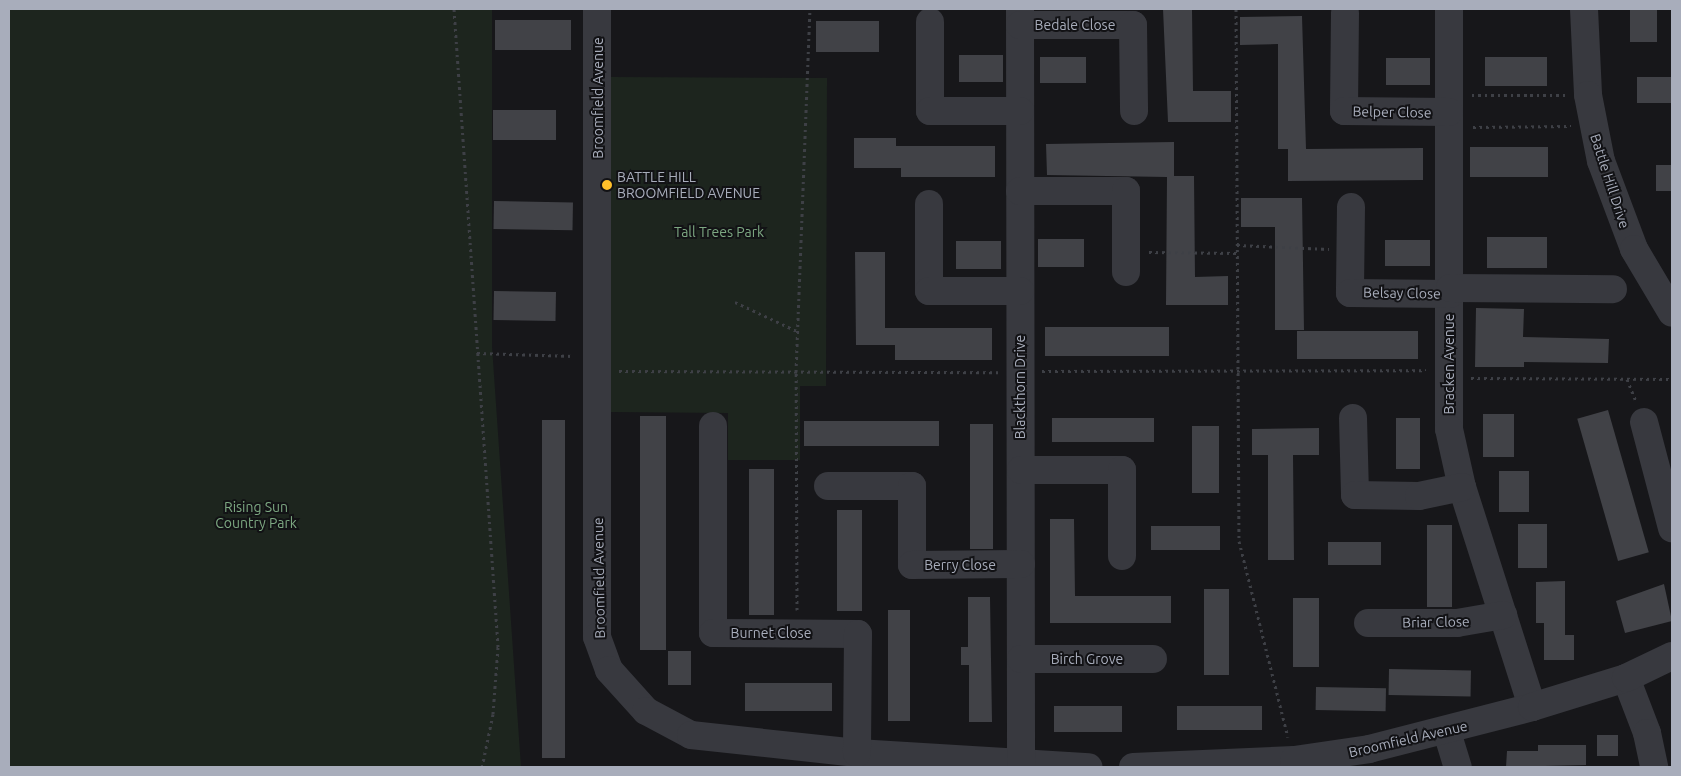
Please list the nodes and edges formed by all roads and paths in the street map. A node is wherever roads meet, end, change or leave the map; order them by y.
1 (454, 9) edge
2 (597, 9) edge
3 (810, 9) edge
4 (1236, 9) edge
5 (1449, 9) edge
6 (1584, 9) edge
7 (1345, 13) dead end
8 (1020, 17) edge
9 (930, 22) dead end
10 (1588, 95) junction
11 (1020, 111) junction
12 (1134, 111) dead end
13 (1449, 111) junction
14 (1593, 126) junction
15 (1020, 191) junction
16 (929, 204) dead end
17 (1351, 207) dead end
18 (1237, 246) junction
19 (1350, 250) junction
20 (1237, 253) junction
21 (1126, 262) joint
22 (1613, 289) dead end
23 (1020, 291) junction
24 (1450, 291) junction
25 (734, 302) dead end
26 (1672, 312) edge
27 (798, 331) junction
28 (477, 353) junction
29 (599, 356) junction
30 (1448, 378) junction
31 (1672, 380) edge
32 (1353, 418) dead end
33 (1644, 422) dead end
34 (713, 426) dead end
35 (1021, 470) junction
36 (828, 486) dead end
37 (1462, 487) junction
38 (1672, 528) edge
39 (1122, 556) dead end
40 (1021, 564) junction
41 (1503, 616) junction
42 (1368, 623) dead end
43 (797, 633) junction
44 (1672, 656) edge
45 (1021, 659) junction
46 (1153, 659) dead end
47 (1626, 678) junction
48 (1532, 707) junction
49 (1447, 732) junction
50 (857, 753) junction
51 (1294, 760) junction
52 (1021, 766) edge
53 (482, 767) edge
54 (1089, 767) edge
55 (1133, 767) edge
56 (1458, 767) edge
57 (1654, 767) edge

1 - 28 path
2 - 29 street, Broomfield Avenue
3 - 27 path
4 - 18 path
5 - 13 street, Bracken Avenue
6 - 10 street, Battle Hill Drive
7 - 13 street, Belper Close
8 - 11 street, Blackthorn Drive
8 - 12 street, Bedale Close
9 - 11 street
10 - 13 path
10 - 14 street, Battle Hill Drive
11 - 15 street, Blackthorn Drive
13 - 14 path
13 - 24 street, Bracken Avenue
14 - 26 street, Battle Hill Drive
15 - 21 street
15 - 23 street, Blackthorn Drive
16 - 23 street
17 - 19 street, Belsay Close
18 - 19 path
18 - 20 path
19 - 24 street, Belsay Close
20 - 21 path
20 - 51 path
22 - 24 street
23 - 35 street, Blackthorn Drive
24 - 30 street, Bracken Avenue
25 - 27 path
27 - 43 path
28 - 29 path
28 - 53 path
29 - 50 street, Broomfield Avenue
30 - 31 path
30 - 37 street, Bracken Avenue
32 - 37 street
33 - 38 street
34 - 43 street, Burnet Close
35 - 39 street
35 - 40 street, Blackthorn Drive
36 - 40 street, Berry Close
37 - 41 street, Bracken Avenue
40 - 45 street, Blackthorn Drive
41 - 42 street, Briar Close
41 - 48 street, Bracken Avenue
43 - 50 street, Burnet Close
44 - 47 street, Broomfield Avenue
45 - 46 street, Birch Grove
45 - 52 street, Blackthorn Drive
47 - 48 street, Broomfield Avenue
47 - 57 street
48 - 49 street, Broomfield Avenue
49 - 51 street, Broomfield Avenue
49 - 56 street
50 - 52 street, Broomfield Avenue
51 - 55 street, Broomfield Avenue
52 - 54 street, Broomfield Avenue

